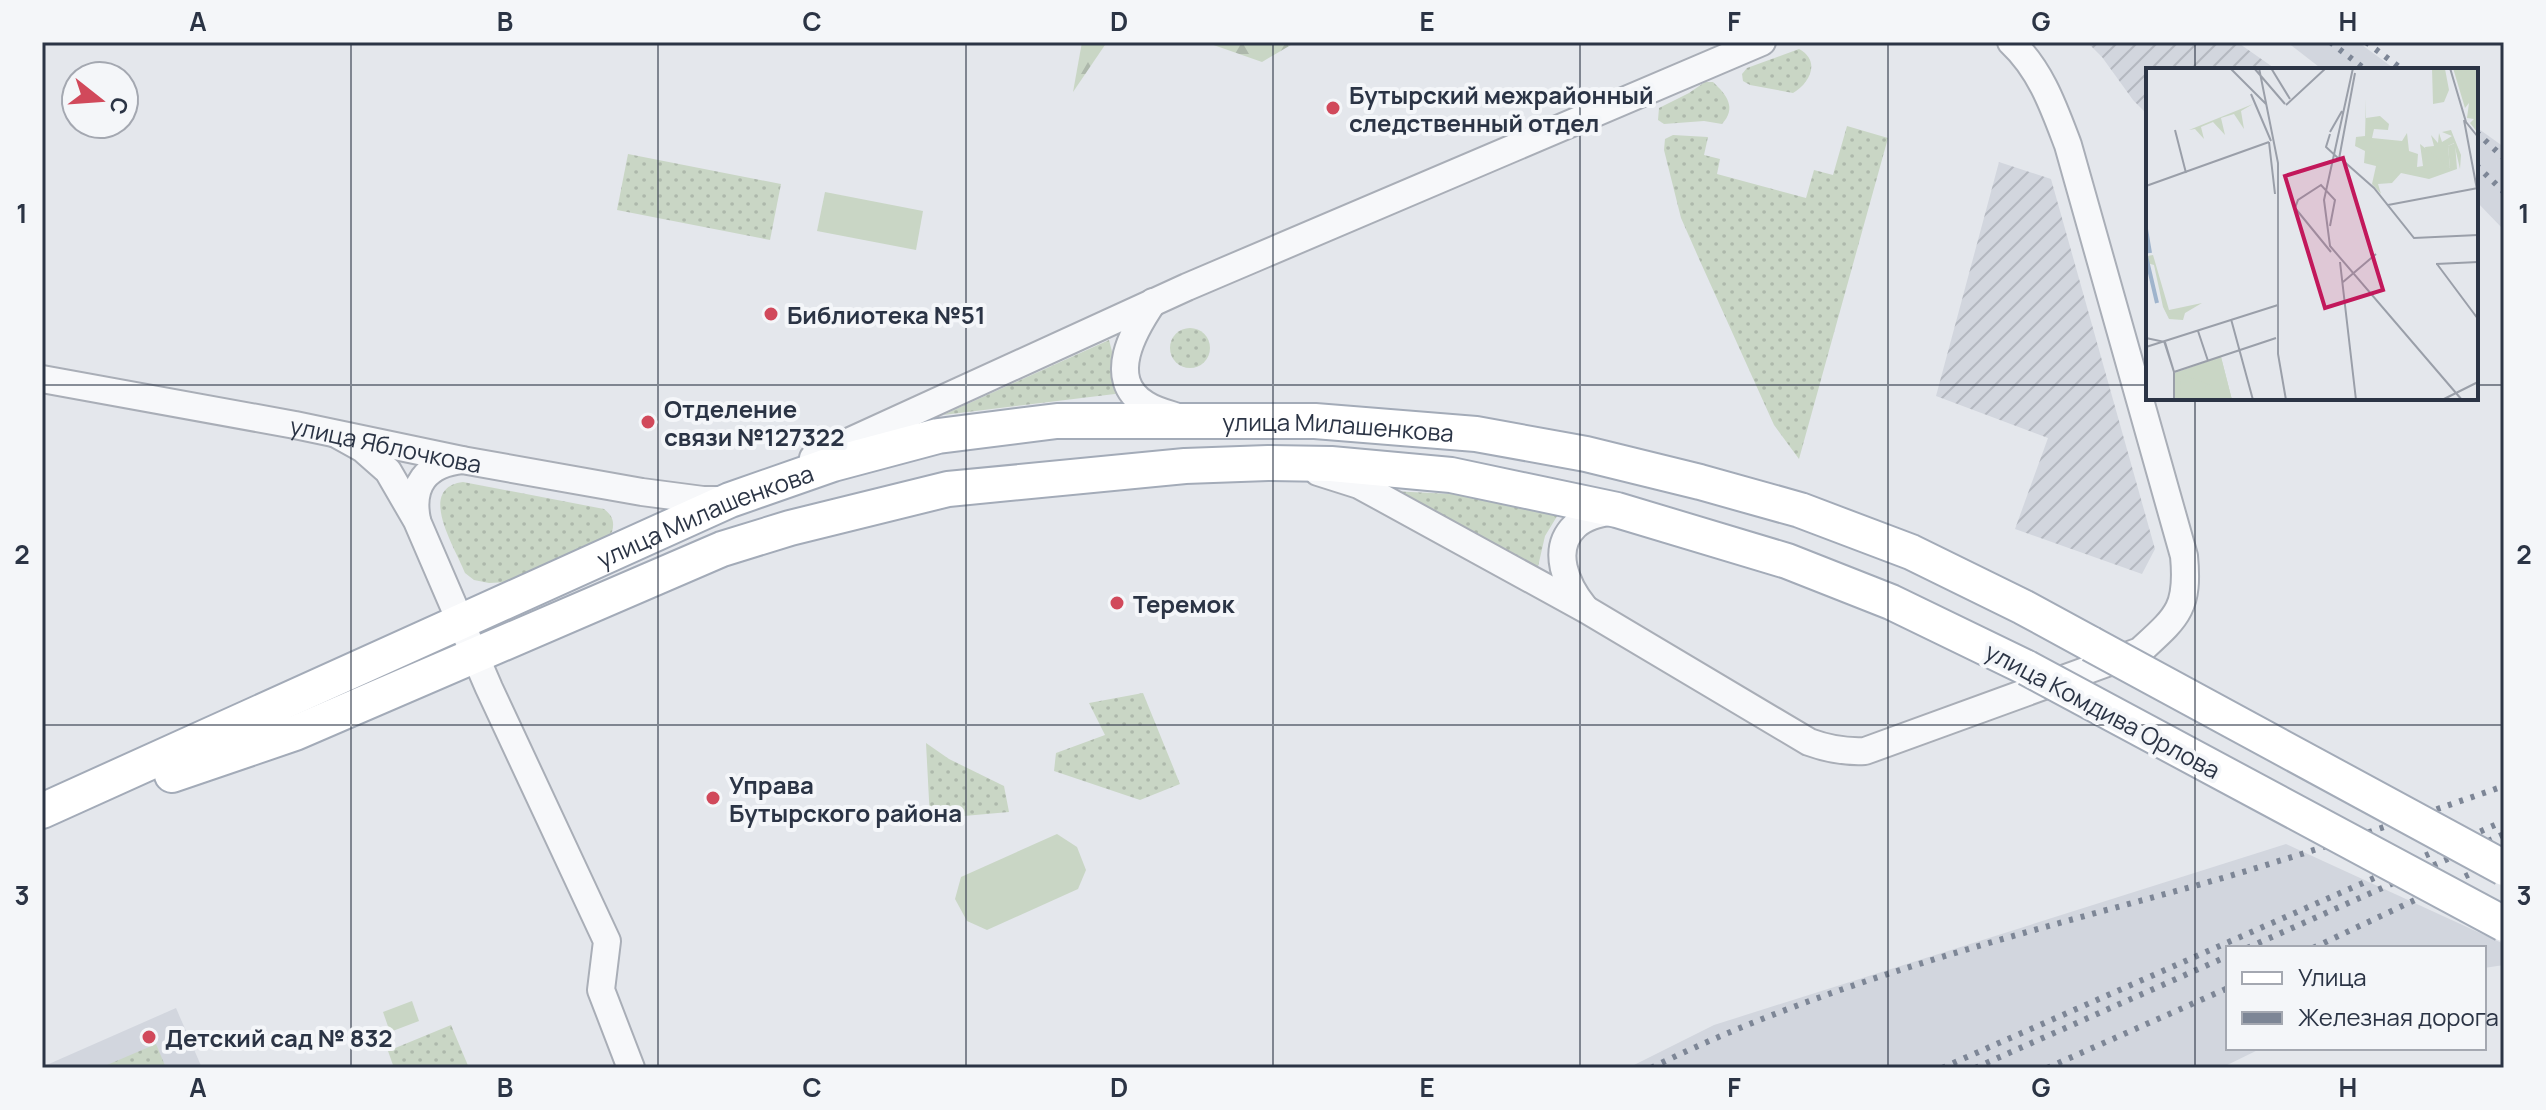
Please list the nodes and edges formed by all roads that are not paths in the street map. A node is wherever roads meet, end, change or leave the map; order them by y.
1 (1762, 42) edge
2 (2011, 42) edge
3 (1153, 302) junction
4 (42, 379) edge
5 (1186, 420) junction
6 (336, 434) junction
7 (462, 460) junction
8 (1268, 463) junction
9 (762, 489) junction
10 (642, 492) junction
11 (730, 500) junction
12 (1617, 510) junction
13 (417, 521) junction
14 (674, 524) junction
15 (1687, 531) joint
16 (688, 563) junction
17 (1587, 610) junction
18 (460, 622) junction
19 (474, 654) junction
20 (42, 811) edge
21 (42, 833) edge
22 (2504, 868) edge
23 (2504, 924) edge
24 (631, 1068) edge

1 - 3 street
2 - 17 street
3 - 5 street
3 - 9 street
4 - 6 street, улица Яблочкова
5 - 9 main road, улица Милашенкова
5 - 22 main road, улица Милашенкова, bridge
6 - 7 street, улица Яблочкова
6 - 13 street
7 - 10 street, улица Яблочкова
7 - 13 street
8 - 12 main road, улица Милашенкова
8 - 16 main road, улица Милашенкова
8 - 17 street
9 - 11 main road, улица Милашенкова
10 - 11 street, улица Яблочкова
10 - 14 street
11 - 14 main road, улица Милашенкова
12 - 15 main road, улица Милашенкова
12 - 17 street
13 - 18 street
14 - 16 street
14 - 18 main road, улица Милашенкова
15 - 23 main road, улица Комдива Орлова, bridge
16 - 19 main road, улица Милашенкова
18 - 19 street
18 - 20 main road, улица Милашенкова
19 - 21 main road, улица Милашенкова
19 - 24 street

